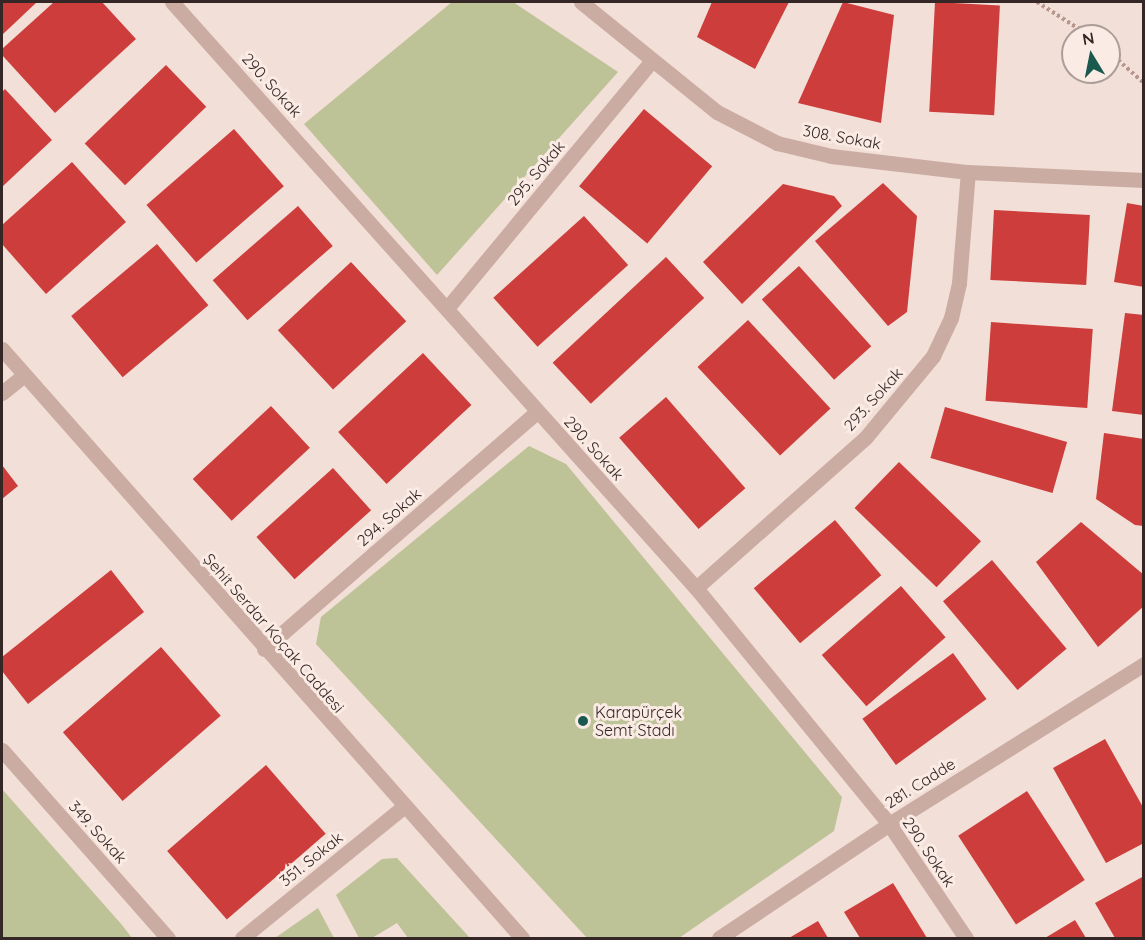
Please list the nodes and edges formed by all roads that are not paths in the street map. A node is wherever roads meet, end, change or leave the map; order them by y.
1 (172, 2) edge
2 (581, 2) edge
3 (651, 62) junction
4 (968, 172) junction
5 (1143, 180) edge
6 (448, 307) junction
7 (2, 349) edge
8 (24, 375) junction
9 (2, 393) edge
10 (537, 412) junction
11 (696, 588) junction
12 (264, 648) junction
13 (1143, 664) edge
14 (2, 750) edge
15 (403, 807) junction
16 (889, 824) junction
17 (168, 939) edge
18 (242, 939) edge
19 (522, 939) edge
20 (719, 939) edge
21 (966, 939) edge

1 - 6 street, 290. Sokak
2 - 3 street, 308. Sokak
3 - 4 street, 308. Sokak
3 - 6 street, 295. Sokak
4 - 5 street, 308. Sokak
4 - 11 street, 293. Sokak
6 - 10 street, 290. Sokak
7 - 8 street, Şehit Serdar Koçak Caddesi
8 - 9 street
8 - 12 street, Şehit Serdar Koçak Caddesi
10 - 11 street, 290. Sokak
10 - 12 street, 294. Sokak
11 - 16 street, 290. Sokak
12 - 15 street, Şehit Serdar Koçak Caddesi
13 - 16 street, 281. Cadde
14 - 17 street, 349. Sokak
15 - 18 street, 351. Sokak
15 - 19 street, Şehit Serdar Koçak Caddesi
16 - 20 street, 281. Cadde
16 - 21 street, 290. Sokak

